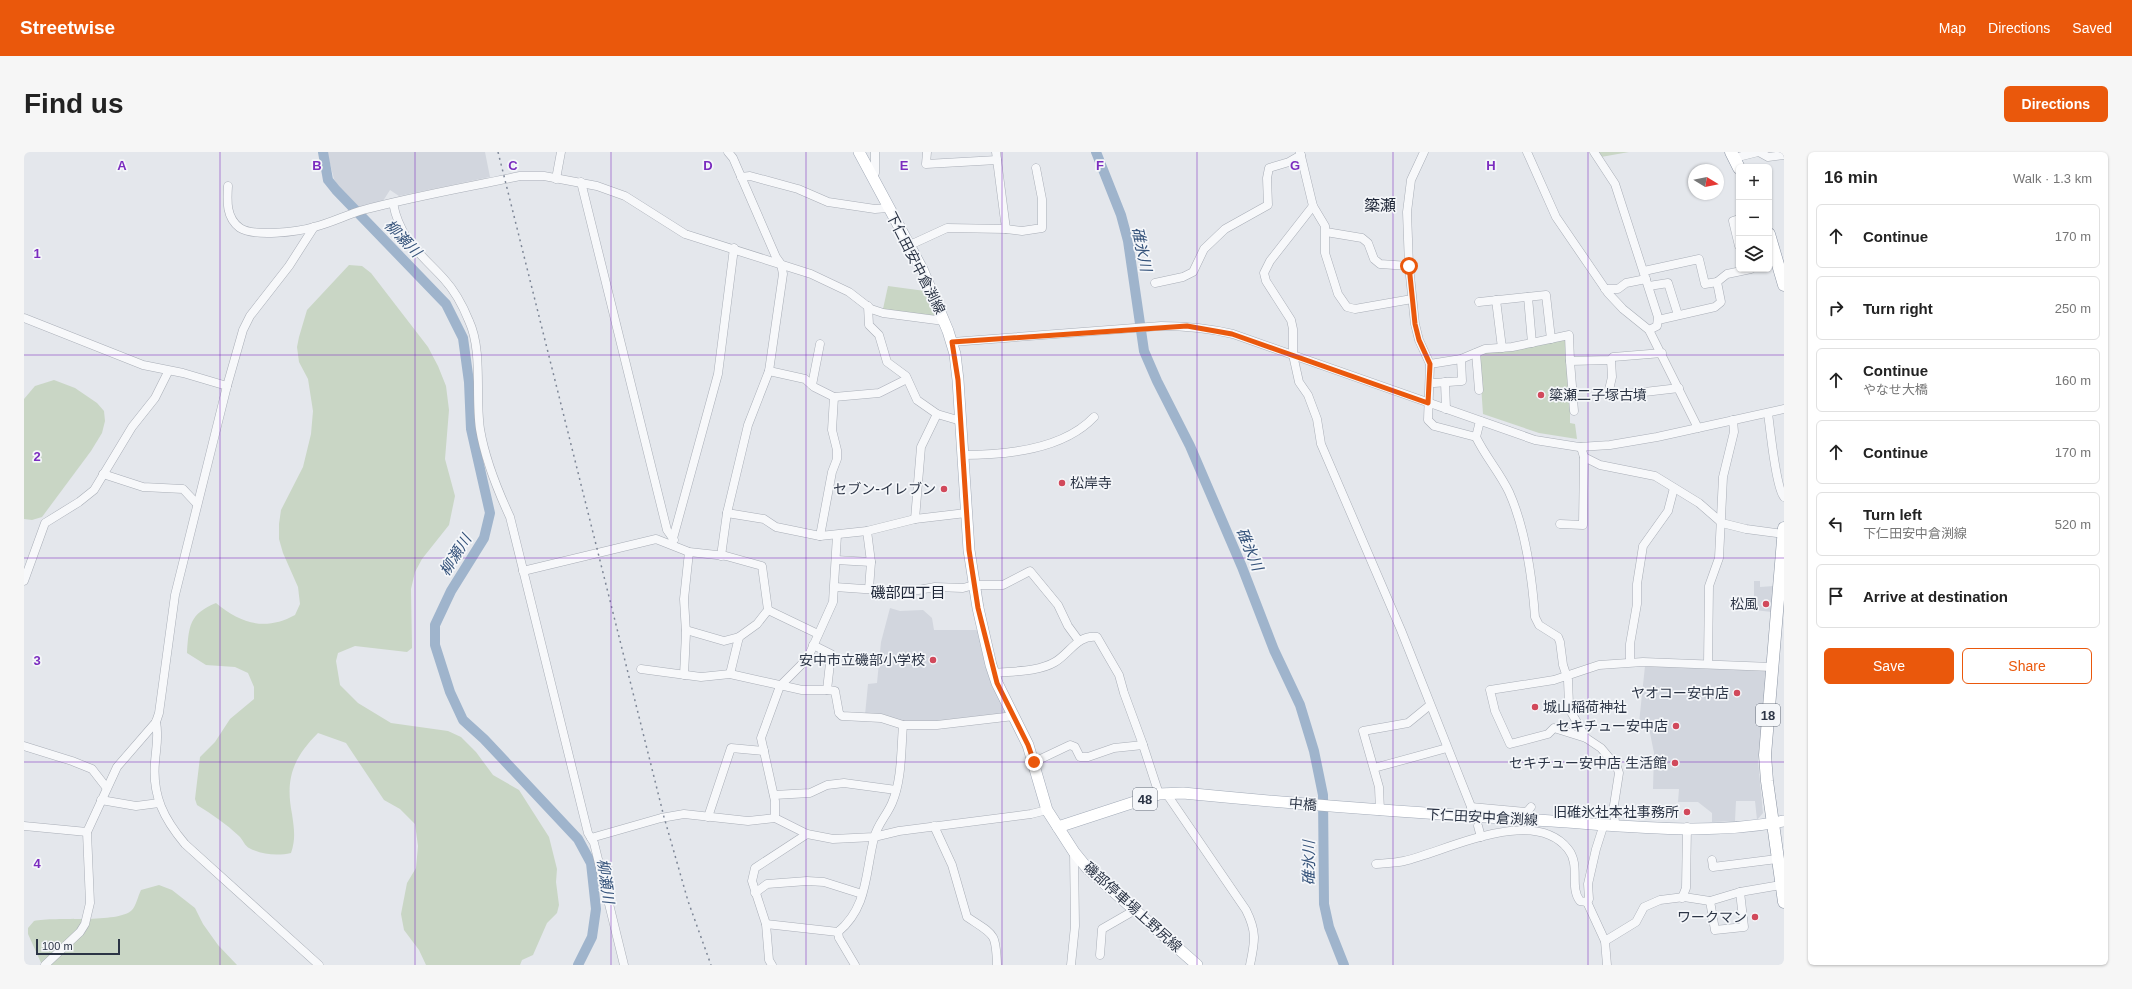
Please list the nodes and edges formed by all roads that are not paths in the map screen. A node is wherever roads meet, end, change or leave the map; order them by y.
1 (561, 152) edge
2 (728, 152) edge
3 (859, 152) edge
4 (875, 152) edge
5 (927, 152) edge
6 (965, 152) edge
7 (1424, 152) edge
8 (1527, 152) edge
9 (1594, 152) edge
10 (1758, 152) edge
11 (1300, 153) edge
12 (1784, 155) edge
13 (997, 156) edge
14 (1735, 159) edge
15 (966, 161) junction
16 (1036, 168) dead end
17 (741, 177) junction
18 (873, 177) junction
19 (556, 179) junction
20 (581, 182) junction
21 (228, 186) dead end
22 (393, 203) junction
23 (1313, 206) junction
24 (888, 208) junction
25 (1736, 220) edge
26 (314, 227) junction
27 (1006, 229) junction
28 (1326, 232) junction
29 (1736, 234) edge
30 (1769, 236) edge
31 (910, 245) junction
32 (734, 248) junction
33 (781, 264) junction
34 (1774, 265) edge
35 (1409, 266) junction
36 (1736, 272) edge
37 (1646, 279) junction
38 (1717, 282) junction
39 (1155, 283) dead end
40 (1784, 284) edge
41 (1605, 290) junction
42 (1528, 297) junction
43 (1412, 299) junction
44 (1496, 300) junction
45 (1480, 302) dead end
46 (868, 306) junction
47 (1678, 315) junction
48 (24, 318) edge
49 (1658, 320) junction
50 (944, 321) junction
51 (1649, 330) junction
52 (1551, 339) junction
53 (952, 342) junction
54 (1532, 343) junction
55 (820, 344) dead end
56 (1502, 348) junction
57 (1476, 353) junction
58 (1662, 353) junction
59 (1293, 355) junction
60 (1461, 359) junction
61 (1570, 360) junction
62 (1611, 360) junction
63 (1430, 364) junction
64 (769, 371) junction
65 (168, 372) junction
66 (907, 379) junction
67 (1445, 382) junction
68 (1434, 383) dead end
69 (812, 385) junction
70 (227, 386) junction
71 (1679, 388) junction
72 (1479, 390) dead end
73 (834, 397) junction
74 (1428, 403) junction
75 (1446, 409) junction
76 (1784, 409) edge
77 (1574, 412) dead end
78 (1768, 413) junction
79 (937, 414) junction
80 (1094, 417) dead end
81 (1733, 420) junction
82 (961, 421) junction
83 (1480, 421) junction
84 (1698, 428) junction
85 (1476, 437) junction
86 (1581, 447) junction
87 (962, 455) junction
88 (1584, 457) junction
89 (103, 474) junction
90 (1674, 488) junction
91 (1784, 497) edge
92 (197, 504) junction
93 (727, 513) junction
94 (966, 513) junction
95 (915, 519) junction
96 (1722, 523) junction
97 (1560, 524) dead end
98 (1784, 528) edge
99 (867, 530) junction
100 (1784, 534) edge
101 (837, 535) junction
102 (820, 536) junction
103 (672, 542) junction
104 (689, 552) junction
105 (721, 556) junction
106 (836, 560) junction
107 (871, 562) junction
108 (1782, 563) edge
109 (523, 571) junction
110 (24, 581) edge
111 (974, 585) junction
112 (835, 587) junction
113 (869, 589) junction
114 (1780, 608) edge
115 (768, 610) junction
116 (686, 630) junction
117 (818, 634) junction
118 (739, 637) junction
119 (1079, 642) junction
120 (813, 645) junction
121 (1630, 662) junction
122 (1708, 663) junction
123 (1772, 667) junction
124 (641, 669) dead end
125 (994, 673) junction
126 (730, 674) junction
127 (684, 675) junction
128 (1566, 676) junction
129 (780, 686) junction
130 (827, 690) junction
131 (1430, 706) junction
132 (1014, 716) junction
133 (156, 722) junction
134 (902, 725) junction
135 (1586, 738) junction
136 (1143, 745) junction
137 (24, 746) edge
138 (1447, 748) junction
139 (764, 751) junction
140 (1034, 762) junction
141 (1374, 768) junction
142 (106, 787) junction
143 (896, 790) junction
144 (1162, 794) junction
145 (774, 795) junction
146 (101, 800) junction
147 (159, 803) junction
148 (1047, 810) junction
149 (1375, 810) junction
150 (1531, 811) dead end
151 (708, 817) junction
152 (775, 818) junction
153 (1778, 822) edge
154 (1604, 824) junction
155 (1615, 825) junction
156 (24, 826) edge
157 (934, 826) junction
158 (1478, 826) dead end
159 (1058, 827) junction
160 (1687, 828) junction
161 (87, 832) junction
162 (807, 834) junction
163 (874, 837) junction
164 (1481, 837) junction
165 (590, 838) junction
166 (1074, 852) junction
167 (1777, 859) junction
168 (1712, 860) dead end
169 (1376, 864) dead end
170 (1781, 885) junction
171 (1740, 892) junction
172 (756, 894) junction
173 (862, 894) junction
174 (1682, 898) junction
175 (1710, 901) junction
176 (1587, 902) junction
177 (1784, 902) edge
178 (1135, 910) junction
179 (766, 924) junction
180 (838, 932) junction
181 (1605, 941) junction
182 (1100, 955) dead end
183 (45, 965) edge
184 (319, 965) edge
185 (624, 965) edge
186 (772, 965) edge
187 (855, 965) edge
188 (997, 965) edge
189 (1071, 965) edge
190 (1197, 965) edge
191 (1250, 965) edge
192 (1607, 965) edge

1 - 19 street
2 - 17 street
3 - 18 main road, 下仁田安中倉渕線
4 - 18 street
5 - 15 street
6 - 15 street
7 - 35 street
8 - 41 street
9 - 37 street
10 - 12 street
10 - 14 street
11 - 23 street
11 - 39 street
13 - 15 street
13 - 27 street
16 - 27 street
17 - 24 street
17 - 33 street
18 - 24 main road, 下仁田安中倉渕線
19 - 20 street
19 - 22 street
20 - 32 street
20 - 103 street
21 - 26 street
22 - 26 street
22 - 109 street
23 - 28 street
23 - 59 street
24 - 31 main road, 下仁田安中倉渕線
25 - 29 street
26 - 70 street
27 - 31 street
28 - 35 street
28 - 43 street
30 - 34 highway
31 - 50 main road, 下仁田安中倉渕線
32 - 33 street
32 - 103 street
33 - 46 street
33 - 64 street
34 - 40 highway
35 - 43 street
36 - 38 street
37 - 38 street
37 - 41 street
37 - 47 street
37 - 49 street
38 - 47 street
41 - 51 street
42 - 44 street
42 - 52 street
42 - 54 street
43 - 63 street
44 - 45 street
44 - 56 street
46 - 50 street
46 - 66 street
47 - 49 street
48 - 65 street
49 - 51 street
50 - 53 main road, 下仁田安中倉渕線
51 - 58 street
52 - 54 street
52 - 61 street
53 - 59 street
53 - 82 main road, 下仁田安中倉渕線
54 - 56 street
55 - 69 street
56 - 57 street
57 - 60 street
57 - 72 street
58 - 62 street
58 - 71 street
59 - 74 street
59 - 131 street
60 - 63 street
60 - 67 street
61 - 62 street
61 - 77 street
62 - 71 street
63 - 74 street
64 - 69 street
64 - 93 street
65 - 70 street
65 - 89 street
66 - 73 street
66 - 79 street
67 - 68 street
67 - 75 street
69 - 73 street
70 - 92 street
71 - 84 street
73 - 102 street
74 - 75 street
74 - 85 street
75 - 83 street
76 - 78 street
78 - 81 street
78 - 91 street
79 - 82 street
79 - 95 street
80 - 87 street
81 - 84 street
81 - 96 street
82 - 87 main road, 下仁田安中倉渕線
83 - 85 street
83 - 86 street
84 - 86 street
85 - 128 street
86 - 88 street
87 - 94 main road, 下仁田安中倉渕線
88 - 90 street
88 - 97 street
89 - 92 street
89 - 110 street
90 - 96 street
90 - 121 street
92 - 133 street
93 - 102 street
93 - 105 street
94 - 95 street
94 - 111 main road, 下仁田安中倉渕線
95 - 99 street
96 - 100 street
96 - 122 street
98 - 100 highway, 18
99 - 101 street
99 - 107 street
100 - 108 highway, 18
101 - 102 street
101 - 106 street
103 - 104 street
103 - 109 street
104 - 105 street
104 - 116 street
105 - 115 street
106 - 107 street
106 - 112 street
107 - 113 street
108 - 114 highway, 18
109 - 165 street
111 - 113 street
111 - 119 street
111 - 125 main road, 下仁田安中倉渕線
112 - 113 street
112 - 117 street
114 - 123 highway, 18
115 - 117 street
115 - 118 street
116 - 118 street
116 - 127 street
117 - 120 street
118 - 126 street
119 - 125 street
119 - 136 street
120 - 129 street
120 - 130 street
121 - 122 street
121 - 128 street
122 - 123 street
123 - 153 highway, 18
124 - 127 street
125 - 132 main road, 下仁田安中倉渕線
126 - 127 street
126 - 129 street
128 - 135 street
128 - 135 street
129 - 130 street
129 - 139 street
130 - 134 street
131 - 138 street
131 - 141 street
132 - 134 street
132 - 140 main road, 下仁田安中倉渕線
133 - 142 street
133 - 147 street
134 - 143 street
135 - 155 street
136 - 140 street
136 - 144 street
137 - 142 street
138 - 141 street
138 - 150 street
139 - 145 street
139 - 151 street
140 - 148 main road, 下仁田安中倉渕線
141 - 149 street
142 - 146 street
143 - 145 street
143 - 163 street
144 - 149 main road, 中橋 / 48
144 - 159 main road, 48
144 - 191 street
145 - 152 street
146 - 147 street
146 - 161 street
147 - 184 street
148 - 157 street
148 - 159 main road, 下仁田安中倉渕線
149 - 154 main road, 下仁田安中倉渕線 / 48
151 - 152 street
151 - 165 street
152 - 162 street
153 - 160 main road, 下仁田安中倉渕線 / 48
153 - 167 highway, 18
154 - 155 main road, 下仁田安中倉渕線 / 48
154 - 176 street
155 - 160 main road, 下仁田安中倉渕線 / 48
156 - 161 street
157 - 163 street
157 - 188 street
158 - 164 street
159 - 166 main road, 磯部停車場上野尻線
160 - 174 street
161 - 183 street
162 - 163 street
162 - 172 street
163 - 173 street
164 - 169 street
164 - 176 street
165 - 185 street
166 - 178 main road, 磯部停車場上野尻線
166 - 189 street
167 - 168 street
167 - 170 highway, 18
170 - 171 street
170 - 177 highway, 18
171 - 175 street
171 - 175 street
172 - 173 street
172 - 179 street
173 - 180 street
174 - 175 street
174 - 181 street
176 - 181 street
178 - 182 street
178 - 190 main road, 磯部停車場上野尻線
179 - 180 street
179 - 186 street
180 - 187 street
181 - 192 street

